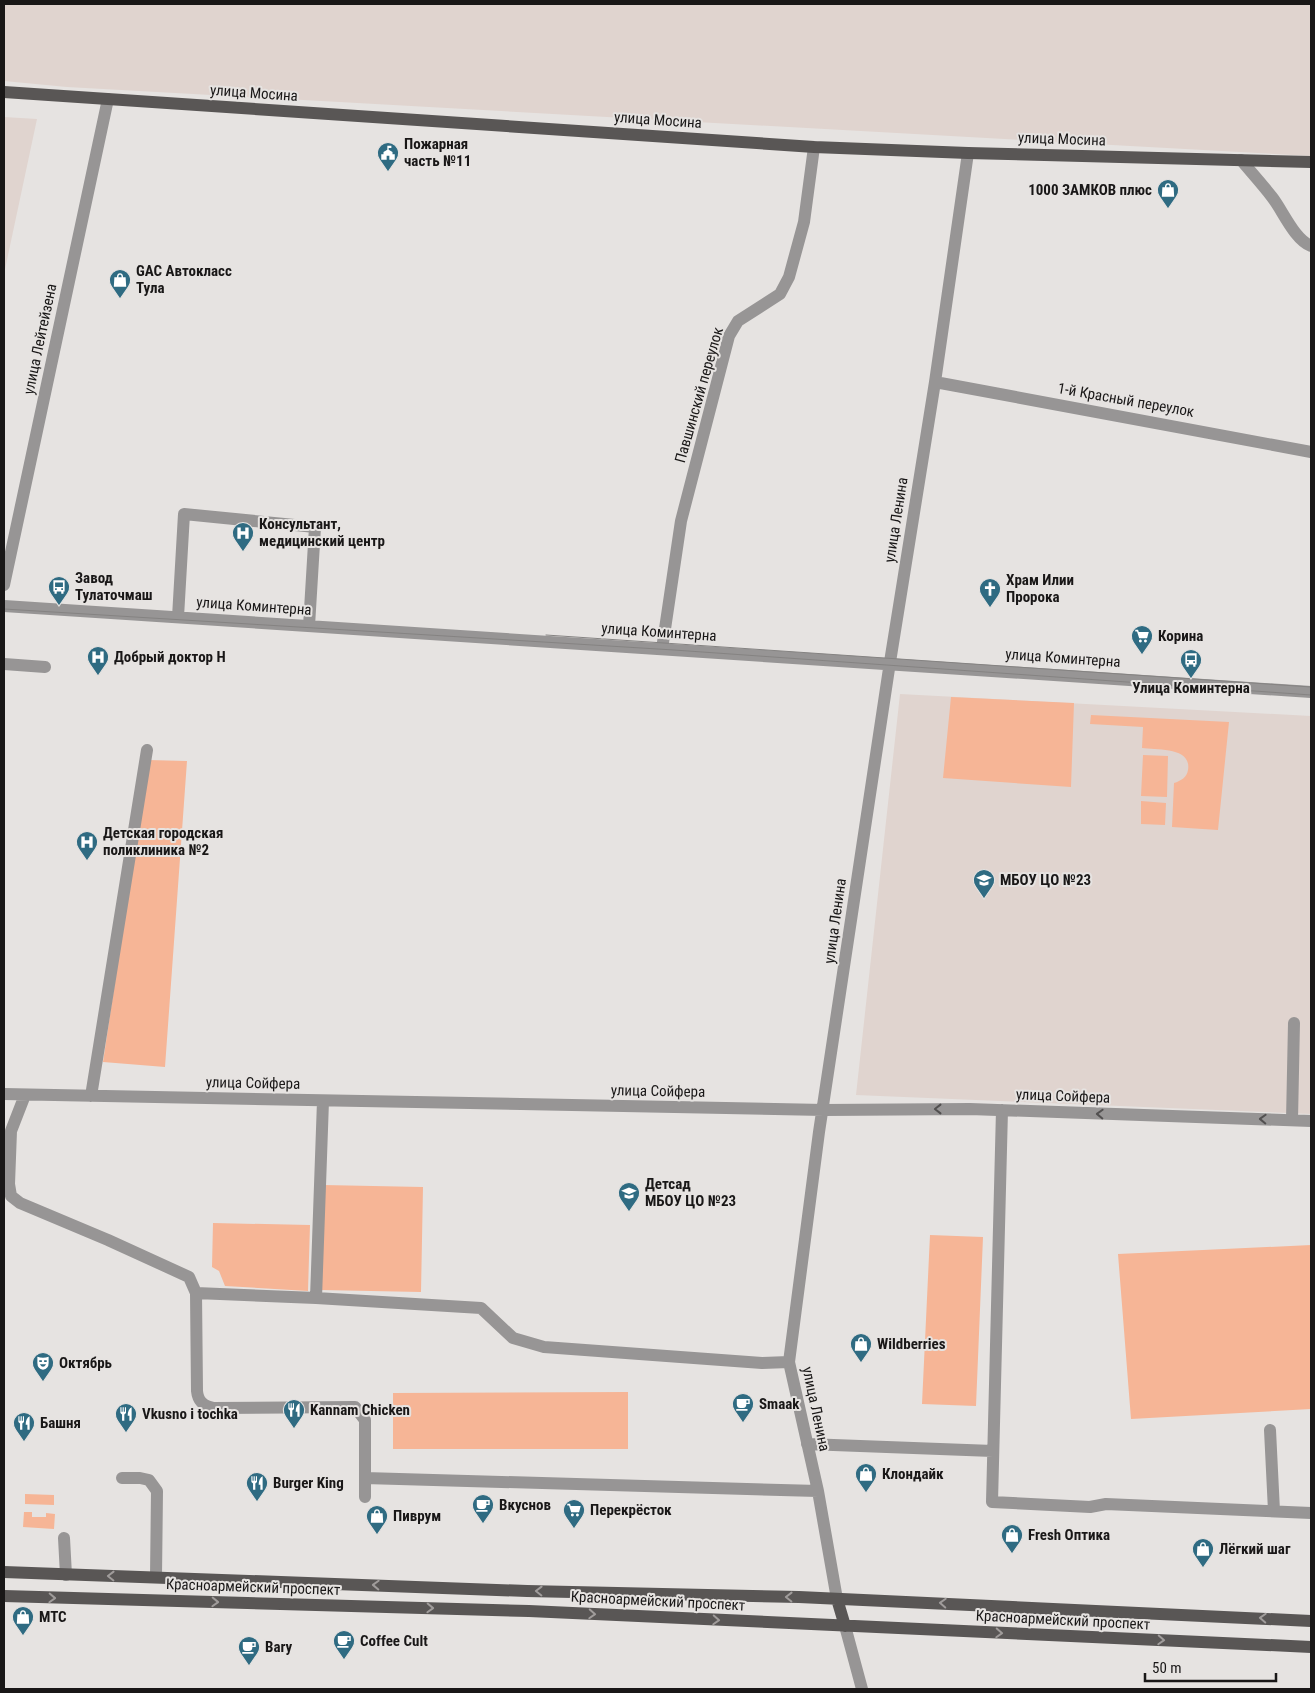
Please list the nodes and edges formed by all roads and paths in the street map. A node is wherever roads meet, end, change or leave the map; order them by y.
1 (4, 92) edge
2 (108, 99) junction
3 (814, 147) junction
4 (968, 153) junction
5 (1241, 160) junction
6 (1311, 162) edge
7 (1311, 246) edge
8 (935, 382) junction
9 (1311, 452) edge
10 (4, 585) edge
11 (4, 606) edge
12 (178, 617) junction
13 (310, 626) junction
14 (662, 649) junction
15 (890, 662) junction
16 (4, 664) edge
17 (44, 668) dead end
18 (1311, 692) edge
19 (146, 750) dead end
20 (1294, 1023) dead end
21 (4, 1094) edge
22 (24, 1095) junction
23 (91, 1096) junction
24 (323, 1100) junction
25 (824, 1110) junction
26 (1002, 1110) junction
27 (1292, 1120) junction
28 (1311, 1121) edge
29 (196, 1293) junction
30 (316, 1298) junction
31 (789, 1362) junction
32 (1270, 1430) dead end
33 (807, 1444) junction
34 (993, 1451) junction
35 (122, 1478) dead end
36 (365, 1478) junction
37 (818, 1491) junction
38 (365, 1497) dead end
39 (1274, 1511) junction
40 (1311, 1513) edge
41 (64, 1538) dead end
42 (4, 1572) edge
43 (66, 1576) junction
44 (156, 1578) junction
45 (4, 1596) edge
46 (837, 1599) junction
47 (1311, 1620) edge
48 (846, 1626) junction
49 (1311, 1647) edge
50 (862, 1689) edge

1 - 2 main road, улица Мосина
2 - 3 main road, улица Мосина
2 - 10 street, улица Лейтейзена
3 - 4 main road, улица Мосина
3 - 14 street, Павшинский переулок
4 - 5 main road, улица Мосина
4 - 8 street, улица Ленина
5 - 6 main road, улица Мосина
5 - 7 street
8 - 9 street, 1-й Красный переулок
8 - 15 street, улица Ленина
11 - 12 street, улица Коминтерна
12 - 13 street, улица Коминтерна
12 - 13 street
13 - 14 street, улица Коминтерна
14 - 15 street, улица Коминтерна
15 - 18 street, улица Коминтерна
15 - 25 street, улица Ленина
16 - 17 street
19 - 23 street
20 - 27 street
21 - 22 street, улица Сойфера
22 - 23 street, улица Сойфера
22 - 29 street
23 - 24 street, улица Сойфера
24 - 25 street, улица Сойфера
24 - 30 street
26 -> 25 street, улица Сойфера
25 - 31 street, улица Ленина
27 -> 26 street, улица Сойфера
26 - 34 street
27 - 28 street, улица Сойфера
29 - 30 street
29 - 36 street
30 - 31 street
31 - 33 street, улица Ленина
32 - 39 street
33 - 34 street
33 - 37 street, улица Ленина
34 - 39 street
35 - 44 street
36 - 37 street
36 - 38 street
37 - 46 street, улица Ленина
39 - 40 street
41 - 43 street
42 - 43 main road, Красноармейский проспект
44 -> 43 main road, Красноармейский проспект
46 -> 44 main road, Красноармейский проспект
45 -> 48 main road, Красноармейский проспект
47 -> 46 main road, Красноармейский проспект
46 - 48 main road, улица Ленина
48 -> 49 main road, Красноармейский проспект
48 - 50 street, улица Ленина

